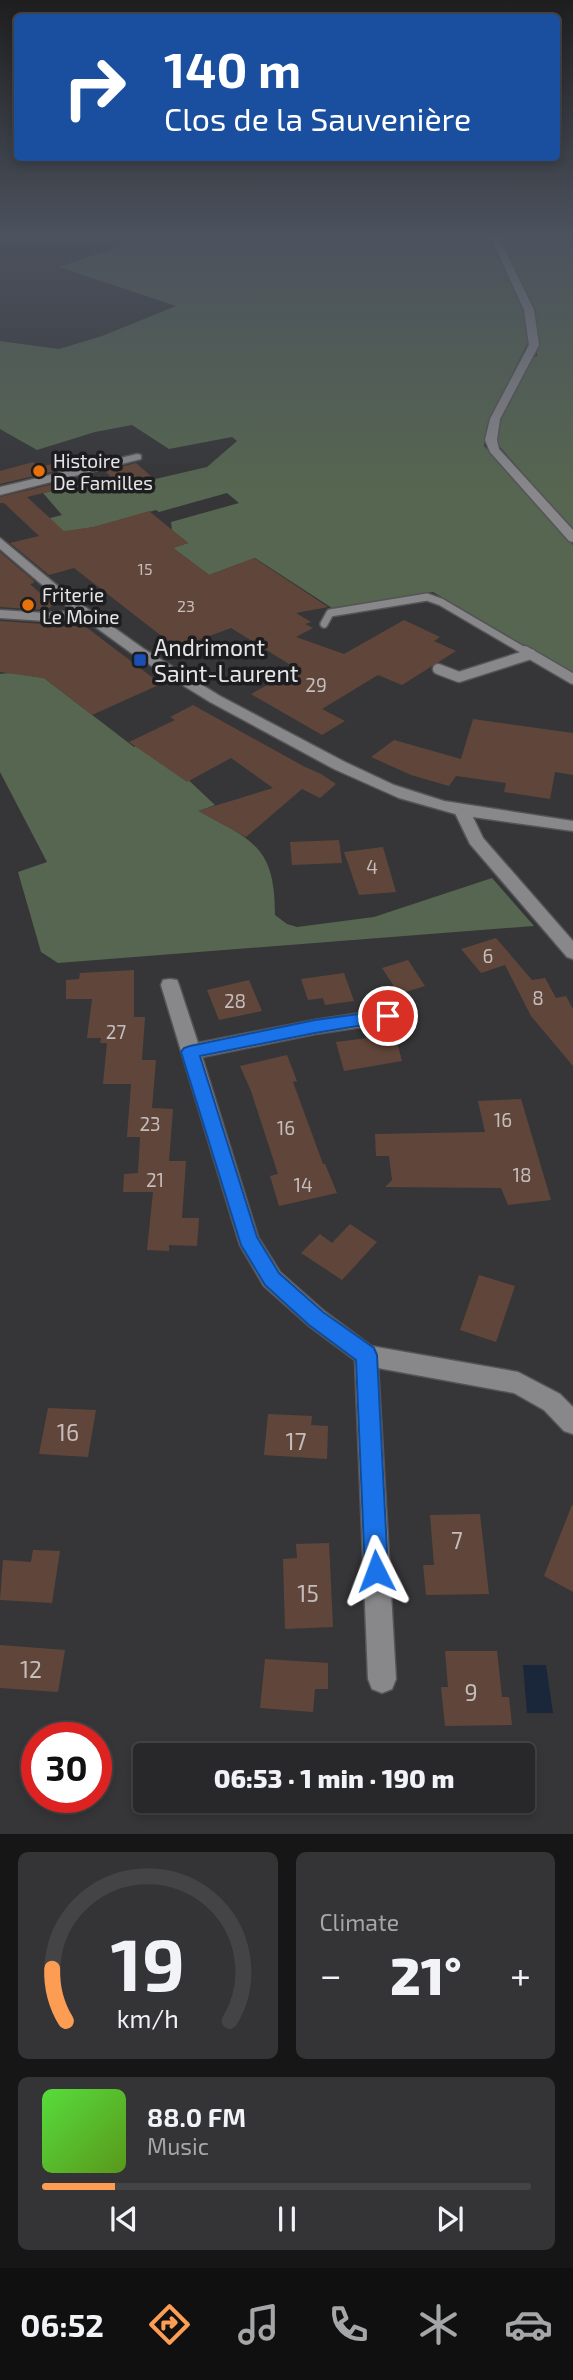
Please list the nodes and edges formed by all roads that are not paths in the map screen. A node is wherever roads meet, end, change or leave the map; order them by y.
1 (530, 319) edge
2 (137, 457) dead end
3 (0, 491) edge
4 (573, 538) edge
5 (0, 542) edge
6 (0, 614) edge
7 (86, 614) junction
8 (324, 624) dead end
9 (531, 654) junction
10 (438, 669) dead end
11 (573, 679) edge
12 (462, 811) junction
13 (573, 826) edge
14 (573, 953) edge
15 (170, 985) dead end
16 (388, 1016) dead end
17 (190, 1052) junction
18 (366, 1355) junction
19 (573, 1423) edge
20 (382, 1679) dead end

1 - 4 street
2 - 3 street
5 - 7 street
6 - 7 street
7 - 12 street
8 - 9 lane
9 - 10 lane
9 - 11 lane
12 - 13 street
12 - 14 street
15 - 17 street
16 - 17 street
17 - 18 street
18 - 19 street
18 - 20 street

